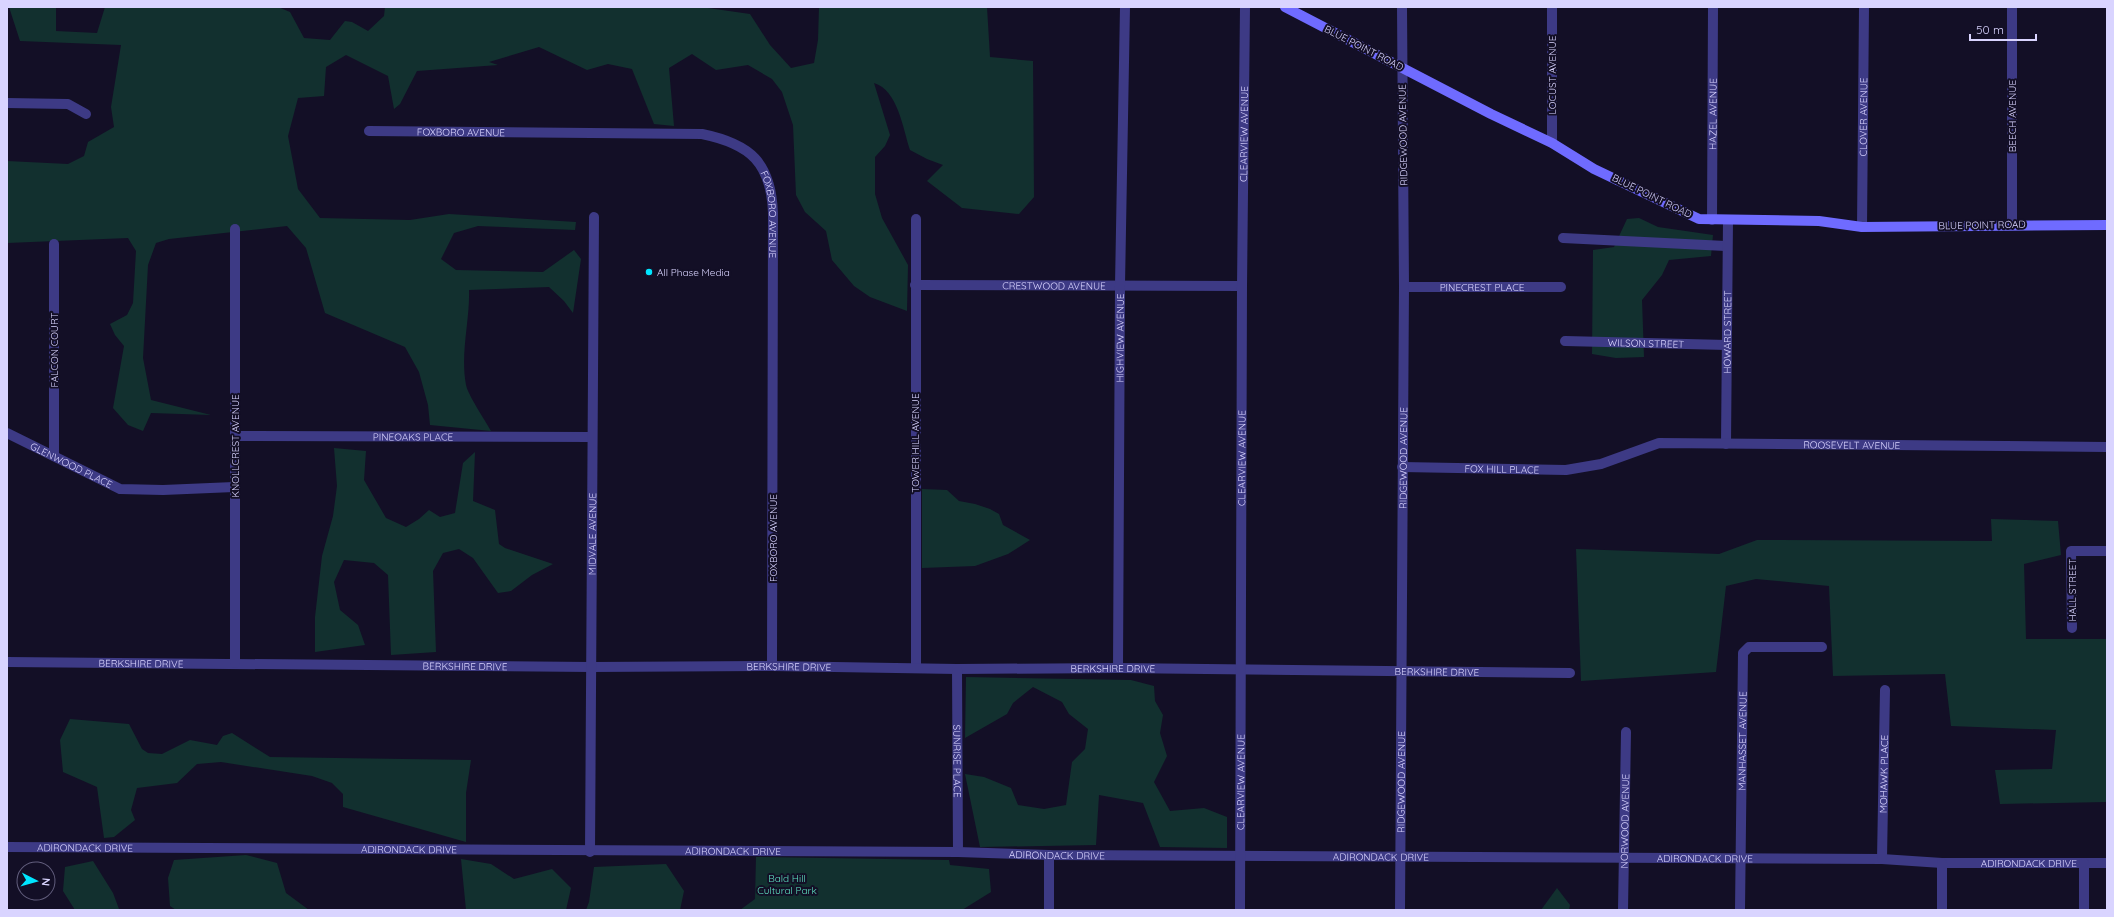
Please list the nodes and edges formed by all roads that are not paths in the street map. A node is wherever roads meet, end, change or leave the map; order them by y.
1 (1125, 7) edge
2 (1245, 7) edge
3 (1285, 7) edge
4 (1402, 7) edge
5 (1552, 7) edge
6 (1713, 7) edge
7 (1864, 7) edge
8 (2012, 7) edge
9 (1402, 67) junction
10 (7, 103) edge
11 (86, 114) dead end
12 (369, 131) dead end
13 (1552, 143) junction
14 (594, 217) dead end
15 (916, 219) dead end
16 (1712, 220) junction
17 (1728, 220) junction
18 (2012, 224) junction
19 (2107, 225) edge
20 (1862, 227) junction
21 (235, 229) dead end
22 (1563, 238) dead end
23 (54, 244) dead end
24 (1726, 246) junction
25 (915, 285) junction
26 (1120, 285) junction
27 (1242, 286) junction
28 (1404, 287) junction
29 (1561, 287) dead end
30 (1565, 341) dead end
31 (1727, 345) junction
32 (7, 434) edge
33 (235, 436) junction
34 (592, 437) junction
35 (1726, 444) junction
36 (2107, 447) edge
37 (54, 456) junction
38 (1601, 464) joint
39 (1402, 467) junction
40 (234, 487) junction
41 (2107, 551) edge
42 (2072, 628) dead end
43 (1822, 647) dead end
44 (7, 662) edge
45 (235, 662) junction
46 (772, 666) junction
47 (590, 667) junction
48 (916, 667) junction
49 (1118, 668) junction
50 (957, 669) junction
51 (1242, 669) junction
52 (1401, 672) junction
53 (1570, 673) dead end
54 (1885, 690) dead end
55 (1626, 732) dead end
56 (7, 847) edge
57 (590, 852) junction
58 (958, 852) junction
59 (1049, 855) junction
60 (1241, 856) junction
61 (1400, 857) junction
62 (1624, 859) junction
63 (1740, 859) junction
64 (1882, 859) junction
65 (1942, 863) junction
66 (2084, 863) junction
67 (2107, 863) edge
68 (1049, 910) edge
69 (1240, 910) edge
70 (1400, 910) edge
71 (1623, 910) edge
72 (1740, 910) edge
73 (1942, 910) edge
74 (2084, 910) edge

1 - 26 street, HIGHVIEW AVENUE
2 - 27 street, CLEARVIEW AVENUE
3 - 9 street, BLUE POINT ROAD
4 - 9 street, RIDGEWOOD AVENUE
5 - 13 street, LOCUST AVENUE
6 - 16 street, HAZEL AVENUE
7 - 20 street, CLOVER AVENUE
8 - 18 street, BEECH AVENUE
9 - 13 street, BLUE POINT ROAD
9 - 28 street, RIDGEWOOD AVENUE
10 - 11 street
12 - 46 street, FOXBORO AVENUE
13 - 16 street, BLUE POINT ROAD
14 - 34 street, MIDVALE AVENUE
15 - 25 street, TOWER HILL AVENUE
16 - 17 street, BLUE POINT ROAD
17 - 20 street, BLUE POINT ROAD
17 - 24 street, HOWARD STREET
18 - 19 street, BLUE POINT ROAD
18 - 20 street, BLUE POINT ROAD
21 - 33 street, KNOLLCREST AVENUE
22 - 24 street
23 - 37 street, FALCON COURT
24 - 31 street, HOWARD STREET
25 - 26 street, CRESTWOOD AVENUE
25 - 48 street, TOWER HILL AVENUE
26 - 27 street, CRESTWOOD AVENUE
26 - 49 street, HIGHVIEW AVENUE
27 - 51 street, CLEARVIEW AVENUE
28 - 29 street, PINECREST PLACE
28 - 39 street, RIDGEWOOD AVENUE
30 - 31 street, WILSON STREET
31 - 35 street, HOWARD STREET
32 - 37 street, GLENWOOD PLACE
33 - 34 street, PINEOAKS PLACE
33 - 40 street, KNOLLCREST AVENUE
34 - 47 street, MIDVALE AVENUE
35 - 36 street, ROOSEVELT AVENUE
35 - 38 street, ROOSEVELT AVENUE
37 - 40 street, GLENWOOD PLACE
38 - 39 street, FOX HILL PLACE
39 - 52 street, RIDGEWOOD AVENUE
40 - 45 street, KNOLLCREST AVENUE
41 - 42 street, HALL STREET
43 - 63 street, MANHASSET AVENUE
44 - 45 street, BERKSHIRE DRIVE
45 - 47 street, BERKSHIRE DRIVE
46 - 47 street, BERKSHIRE DRIVE
46 - 48 street, BERKSHIRE DRIVE
47 - 57 street, MIDVALE AVENUE
48 - 50 street, BERKSHIRE DRIVE
49 - 50 street, BERKSHIRE DRIVE
49 - 51 street, BERKSHIRE DRIVE
50 - 58 street, SUNRISE PLACE
51 - 52 street, BERKSHIRE DRIVE
51 - 60 street, CLEARVIEW AVENUE
52 - 53 street, BERKSHIRE DRIVE
52 - 61 street, RIDGEWOOD AVENUE
54 - 64 street, MOHAWK PLACE
55 - 62 street, NORWOOD AVENUE
56 - 57 street, ADIRONDACK DRIVE
57 - 58 street, ADIRONDACK DRIVE
58 - 59 street, ADIRONDACK DRIVE
59 - 60 street, ADIRONDACK DRIVE
59 - 68 street
60 - 61 street, ADIRONDACK DRIVE
60 - 69 street, CLEARVIEW AVENUE
61 - 62 street, ADIRONDACK DRIVE
61 - 70 street, RIDGEWOOD AVENUE
62 - 63 street, ADIRONDACK DRIVE
62 - 71 street, NORWOOD AVENUE
63 - 64 street, ADIRONDACK DRIVE
63 - 72 street, MANHASSET AVENUE
64 - 65 street, ADIRONDACK DRIVE
65 - 66 street, ADIRONDACK DRIVE
65 - 73 street
66 - 67 street, ADIRONDACK DRIVE
66 - 74 street

